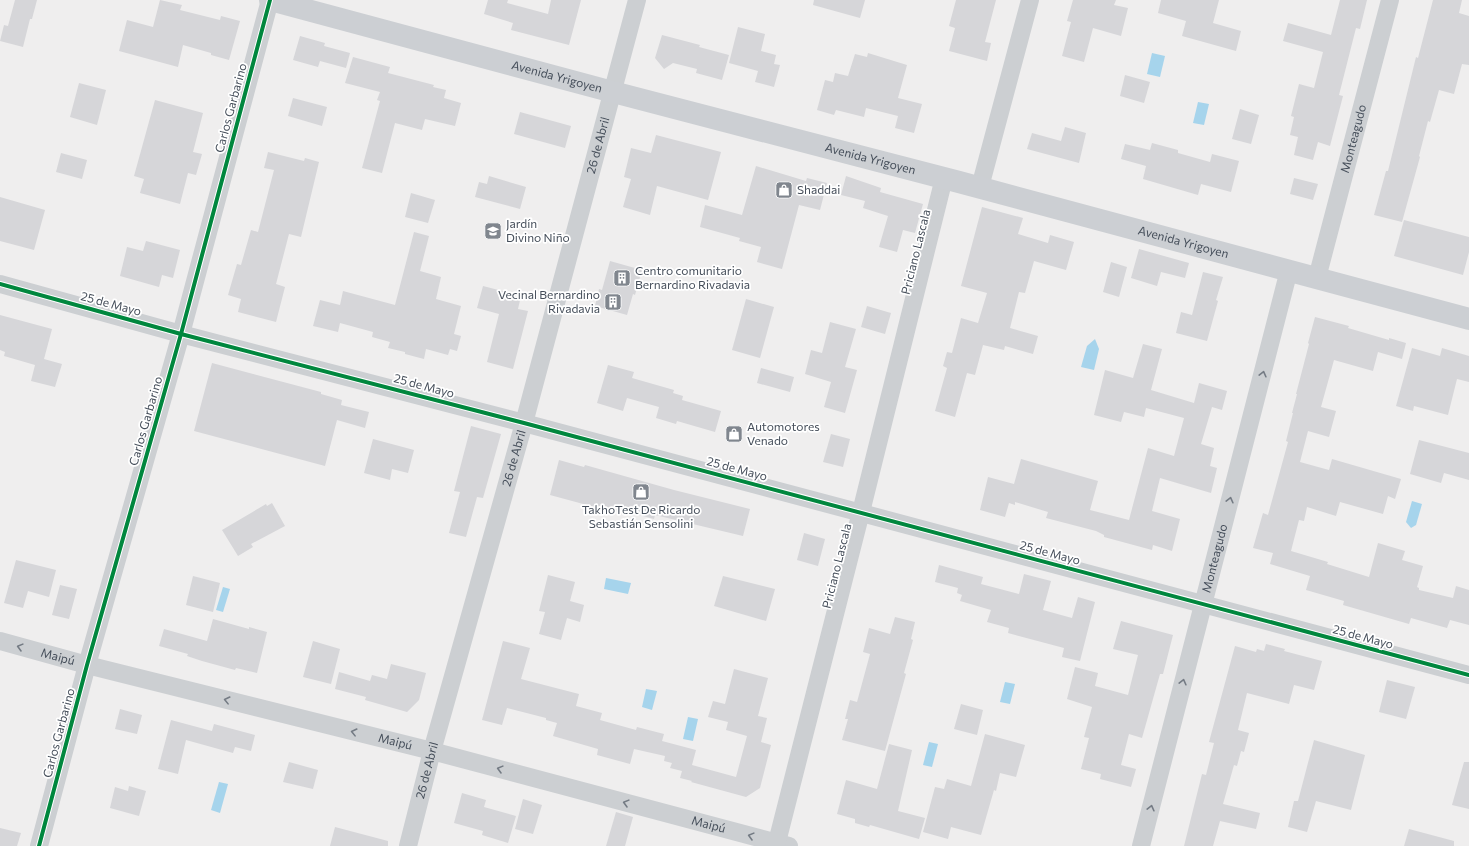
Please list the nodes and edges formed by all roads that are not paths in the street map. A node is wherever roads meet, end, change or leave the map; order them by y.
1 (270, 0) edge
2 (637, 0) edge
3 (1030, 0) edge
4 (1390, 0) edge
5 (613, 92) junction
6 (944, 178) junction
7 (980, 187) junction
8 (1289, 270) junction
9 (1317, 278) junction
10 (0, 284) edge
11 (1469, 319) edge
12 (181, 334) junction
13 (524, 423) junction
14 (861, 512) junction
15 (1203, 605) junction
16 (0, 642) edge
17 (87, 665) junction
18 (1469, 676) edge
19 (432, 751) junction
20 (780, 845) edge
21 (39, 846) edge
22 (408, 846) edge
23 (1141, 846) edge

1 - 5 main road, Avenida Yrigoyen
1 - 12 street, Carlos Garbarino
2 - 5 street, 26 de Abril
3 - 7 street
4 - 9 street, Monteagudo
5 - 6 main road, Avenida Yrigoyen
5 - 13 street, 26 de Abril
6 - 7 main road, Avenida Yrigoyen
6 - 14 street, Priciano Lascala
7 - 8 main road, Avenida Yrigoyen
8 - 9 main road, Avenida Yrigoyen
15 -> 8 street, Monteagudo
9 - 11 main road, Avenida Yrigoyen
10 - 12 street, 25 de Mayo
12 - 13 street, 25 de Mayo
12 - 17 street, Carlos Garbarino
13 - 14 street, 25 de Mayo
13 - 19 street, 26 de Abril
14 - 15 street, 25 de Mayo
14 - 20 street, Priciano Lascala
15 - 18 street, 25 de Mayo
23 -> 15 street, Monteagudo
17 -> 16 street, Maipú
19 -> 17 street, Maipú
17 - 21 street, Carlos Garbarino
20 -> 19 street, Maipú
19 - 22 street, 26 de Abril

